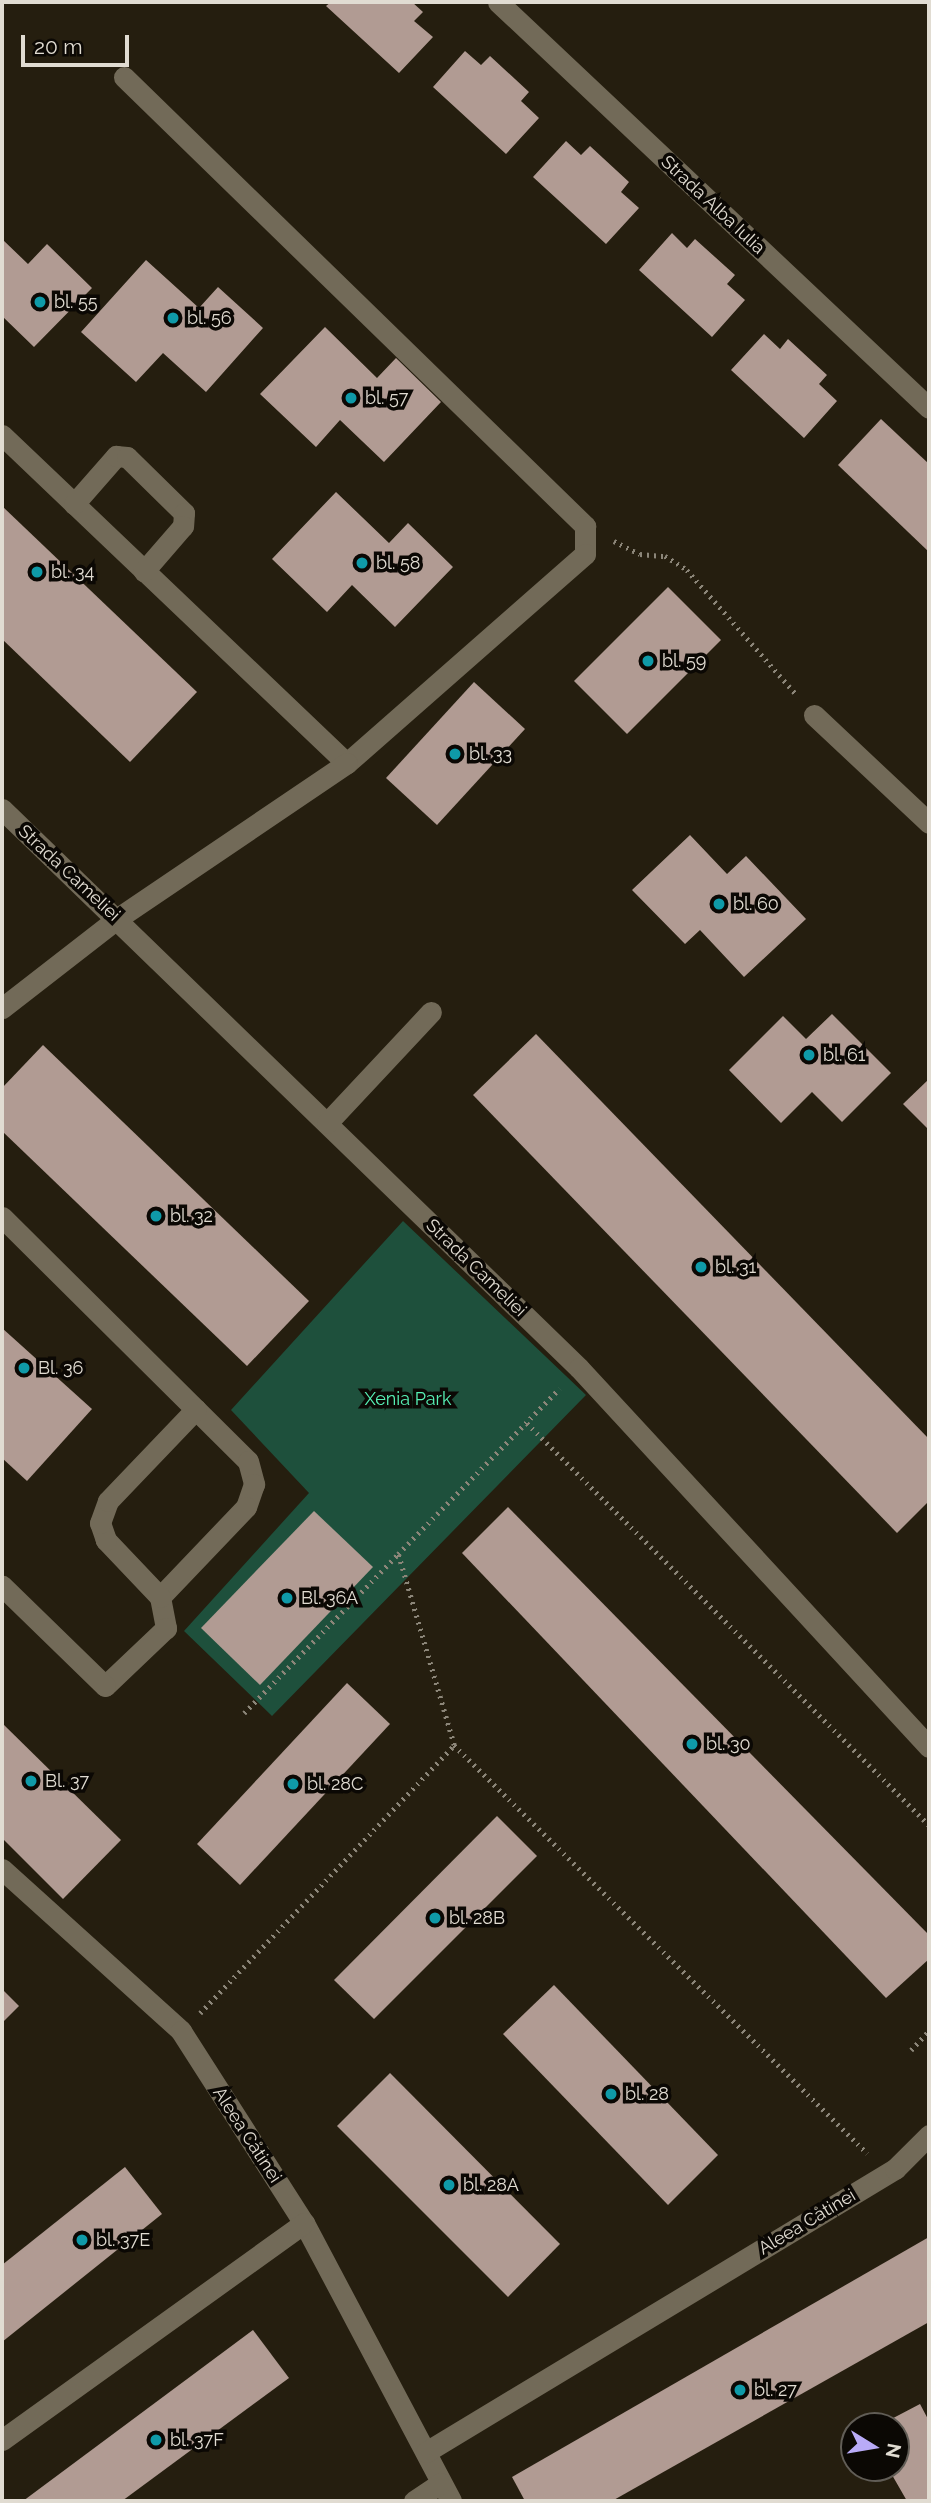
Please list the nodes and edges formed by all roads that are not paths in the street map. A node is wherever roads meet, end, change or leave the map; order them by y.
1 (498, 2) edge
2 (124, 77) dead end
3 (929, 408) edge
4 (2, 435) edge
5 (74, 504) junction
6 (144, 571) junction
7 (814, 715) road end
8 (347, 763) junction
9 (2, 809) edge
10 (929, 823) edge
11 (118, 918) junction
12 (2, 1008) edge
13 (432, 1012) dead end
14 (327, 1123) junction
15 (2, 1217) edge
16 (196, 1409) junction
17 (2, 1586) edge
18 (160, 1597) junction
19 (928, 1742) edge
20 (2, 1869) edge
21 (926, 2146) edge
22 (304, 2223) junction
23 (2, 2440) edge
24 (426, 2452) junction
25 (446, 2492) edge
26 (414, 2501) edge

1 - 3 street, Strada Alba Iulia
2 - 8 street
4 - 5 street
5 - 6 street
5 - 6 street
6 - 8 street
7 - 10 street
8 - 11 street
9 - 11 street, Strada Cameliei
11 - 12 street
11 - 14 street, Strada Cameliei
13 - 14 street
14 - 19 street, Strada Cameliei
15 - 16 street
16 - 18 street
16 - 18 street
17 - 18 street
20 - 22 street, Aleea Cătinei
21 - 24 street, Aleea Cătinei
22 - 23 street
22 - 24 street, Aleea Cătinei
24 - 25 street, Aleea Cătinei
25 - 26 street

